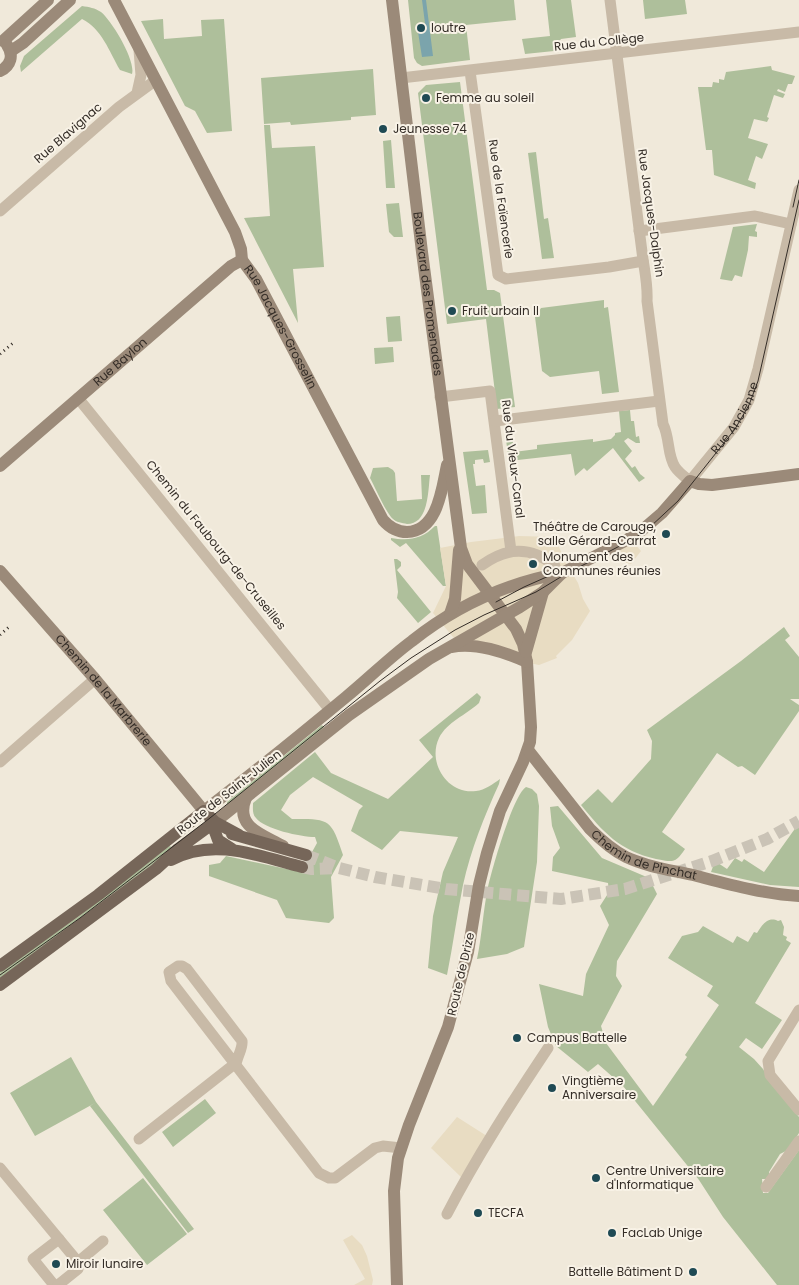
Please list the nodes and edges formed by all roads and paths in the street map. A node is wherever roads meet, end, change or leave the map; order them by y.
1 (48, 0) edge
2 (70, 0) edge
3 (114, 0) edge
4 (392, 0) edge
5 (610, 0) edge
6 (799, 32) edge
7 (1, 41) edge
8 (139, 50) junction
9 (11, 51) junction
10 (616, 54) junction
11 (0, 71) edge
12 (470, 71) junction
13 (401, 78) junction
14 (156, 80) junction
15 (137, 93) junction
16 (799, 190) edge
17 (0, 211) edge
18 (791, 224) junction
19 (639, 231) junction
20 (242, 260) junction
21 (643, 261) junction
22 (440, 397) junction
23 (78, 398) junction
24 (659, 401) junction
25 (495, 421) junction
26 (448, 458) junction
27 (0, 466) edge
28 (799, 474) edge
29 (690, 482) junction
30 (460, 545) junction
31 (511, 551) junction
32 (482, 565) dead end
33 (559, 569) junction
34 (0, 571) edge
35 (542, 592) junction
36 (490, 594) junction
37 (450, 614) junction
38 (506, 615) junction
39 (448, 648) junction
40 (526, 658) junction
41 (95, 679) junction
42 (330, 710) junction
43 (528, 750) junction
44 (0, 762) edge
45 (246, 798) junction
46 (210, 823) junction
47 (170, 838) junction
48 (234, 850) junction
49 (289, 850) junction
50 (156, 869) junction
51 (799, 896) edge
52 (0, 966) edge
53 (0, 985) edge
54 (799, 1010) edge
55 (548, 1048) dead end
56 (236, 1064) junction
57 (799, 1110) edge
58 (139, 1139) dead end
59 (799, 1141) edge
60 (401, 1148) junction
61 (0, 1168) edge
62 (766, 1187) dead end
63 (447, 1214) dead end
64 (59, 1239) junction
65 (103, 1241) dead end
66 (78, 1262) junction
67 (56, 1285) edge
68 (397, 1285) edge

1 - 7 main road
2 - 9 main road
3 - 8 main road, Rue Jacques-Grosselin
4 - 13 main road, Boulevard des Promenades
5 - 10 street, Rue Jacques-Dalphin
6 - 10 street, Rue du Collège
7 - 9 main road
8 - 14 main road, Rue Jacques-Grosselin
8 - 15 street
9 - 11 main road
10 - 12 street, Rue du Collège
10 - 19 street, Rue Jacques-Dalphin
12 - 13 street, Rue du Collège
12 - 21 street, Rue de la Faïencerie
13 - 22 main road, Boulevard des Promenades
14 - 15 street, Rue Blavignac
14 - 20 main road, Rue Jacques-Grosselin
15 - 17 street, Rue Blavignac
16 - 18 street, Rue Ancienne
18 - 19 street
18 - 29 street, Rue Ancienne
19 - 21 street, Rue Jacques-Dalphin
20 - 23 main road, Rue Baylon
20 - 26 main road, Rue Jacques-Grosselin
21 - 24 street, Rue Jacques-Dalphin
22 - 25 street, Rue du Vieux-Canal
22 - 26 main road, Boulevard des Promenades
23 - 27 main road, Rue Baylon
23 - 42 street, Chemin du Faubourg-de-Cruseilles
24 - 25 street
24 - 29 street, Rue Jacques-Dalphin
25 - 31 street, Rue du Vieux-Canal
26 - 30 main road, Boulevard des Promenades
28 - 29 main road
29 - 33 main road, Rue Ancienne
30 - 36 main road, Boulevard des Promenades
30 - 37 main road
31 - 32 street
31 - 33 street
33 - 35 main road, Route de Saint-Julien
33 - 36 main road, Route de Saint-Julien
34 - 41 main road, Chemin de la Marbrerie
35 - 38 main road, Route de Saint-Julien
35 - 40 main road
36 - 37 main road, Route de Saint-Julien
36 - 38 main road, Boulevard des Promenades
37 - 42 main road, Route de Saint-Julien
38 - 39 main road, Route de Saint-Julien
38 - 40 main road, Boulevard des Promenades
39 - 40 main road
39 - 45 main road, Route de Saint-Julien
40 - 43 main road, Route de Drize
41 - 44 street
41 - 46 main road, Chemin de la Marbrerie
42 - 46 main road, Route de Saint-Julien
43 - 51 main road, Chemin de Pinchat
43 - 60 main road, Route de Drize
45 - 46 main road, Route de Saint-Julien
45 - 49 main road
46 - 47 main road, Route de Saint-Julien
46 - 47 main road
46 - 48 main road
46 - 49 main road
46 - 50 main road, Route de Saint-Julien
47 - 52 main road, Route de Saint-Julien
48 - 49 main road
48 - 50 main road
50 - 53 main road, Route de Saint-Julien
54 - 57 street
55 - 63 street
56 - 56 street
56 - 58 street
56 - 60 street
59 - 62 street
60 - 68 main road, Route de Drize
61 - 64 street
64 - 66 street
64 - 67 street
65 - 66 street
66 - 67 street

